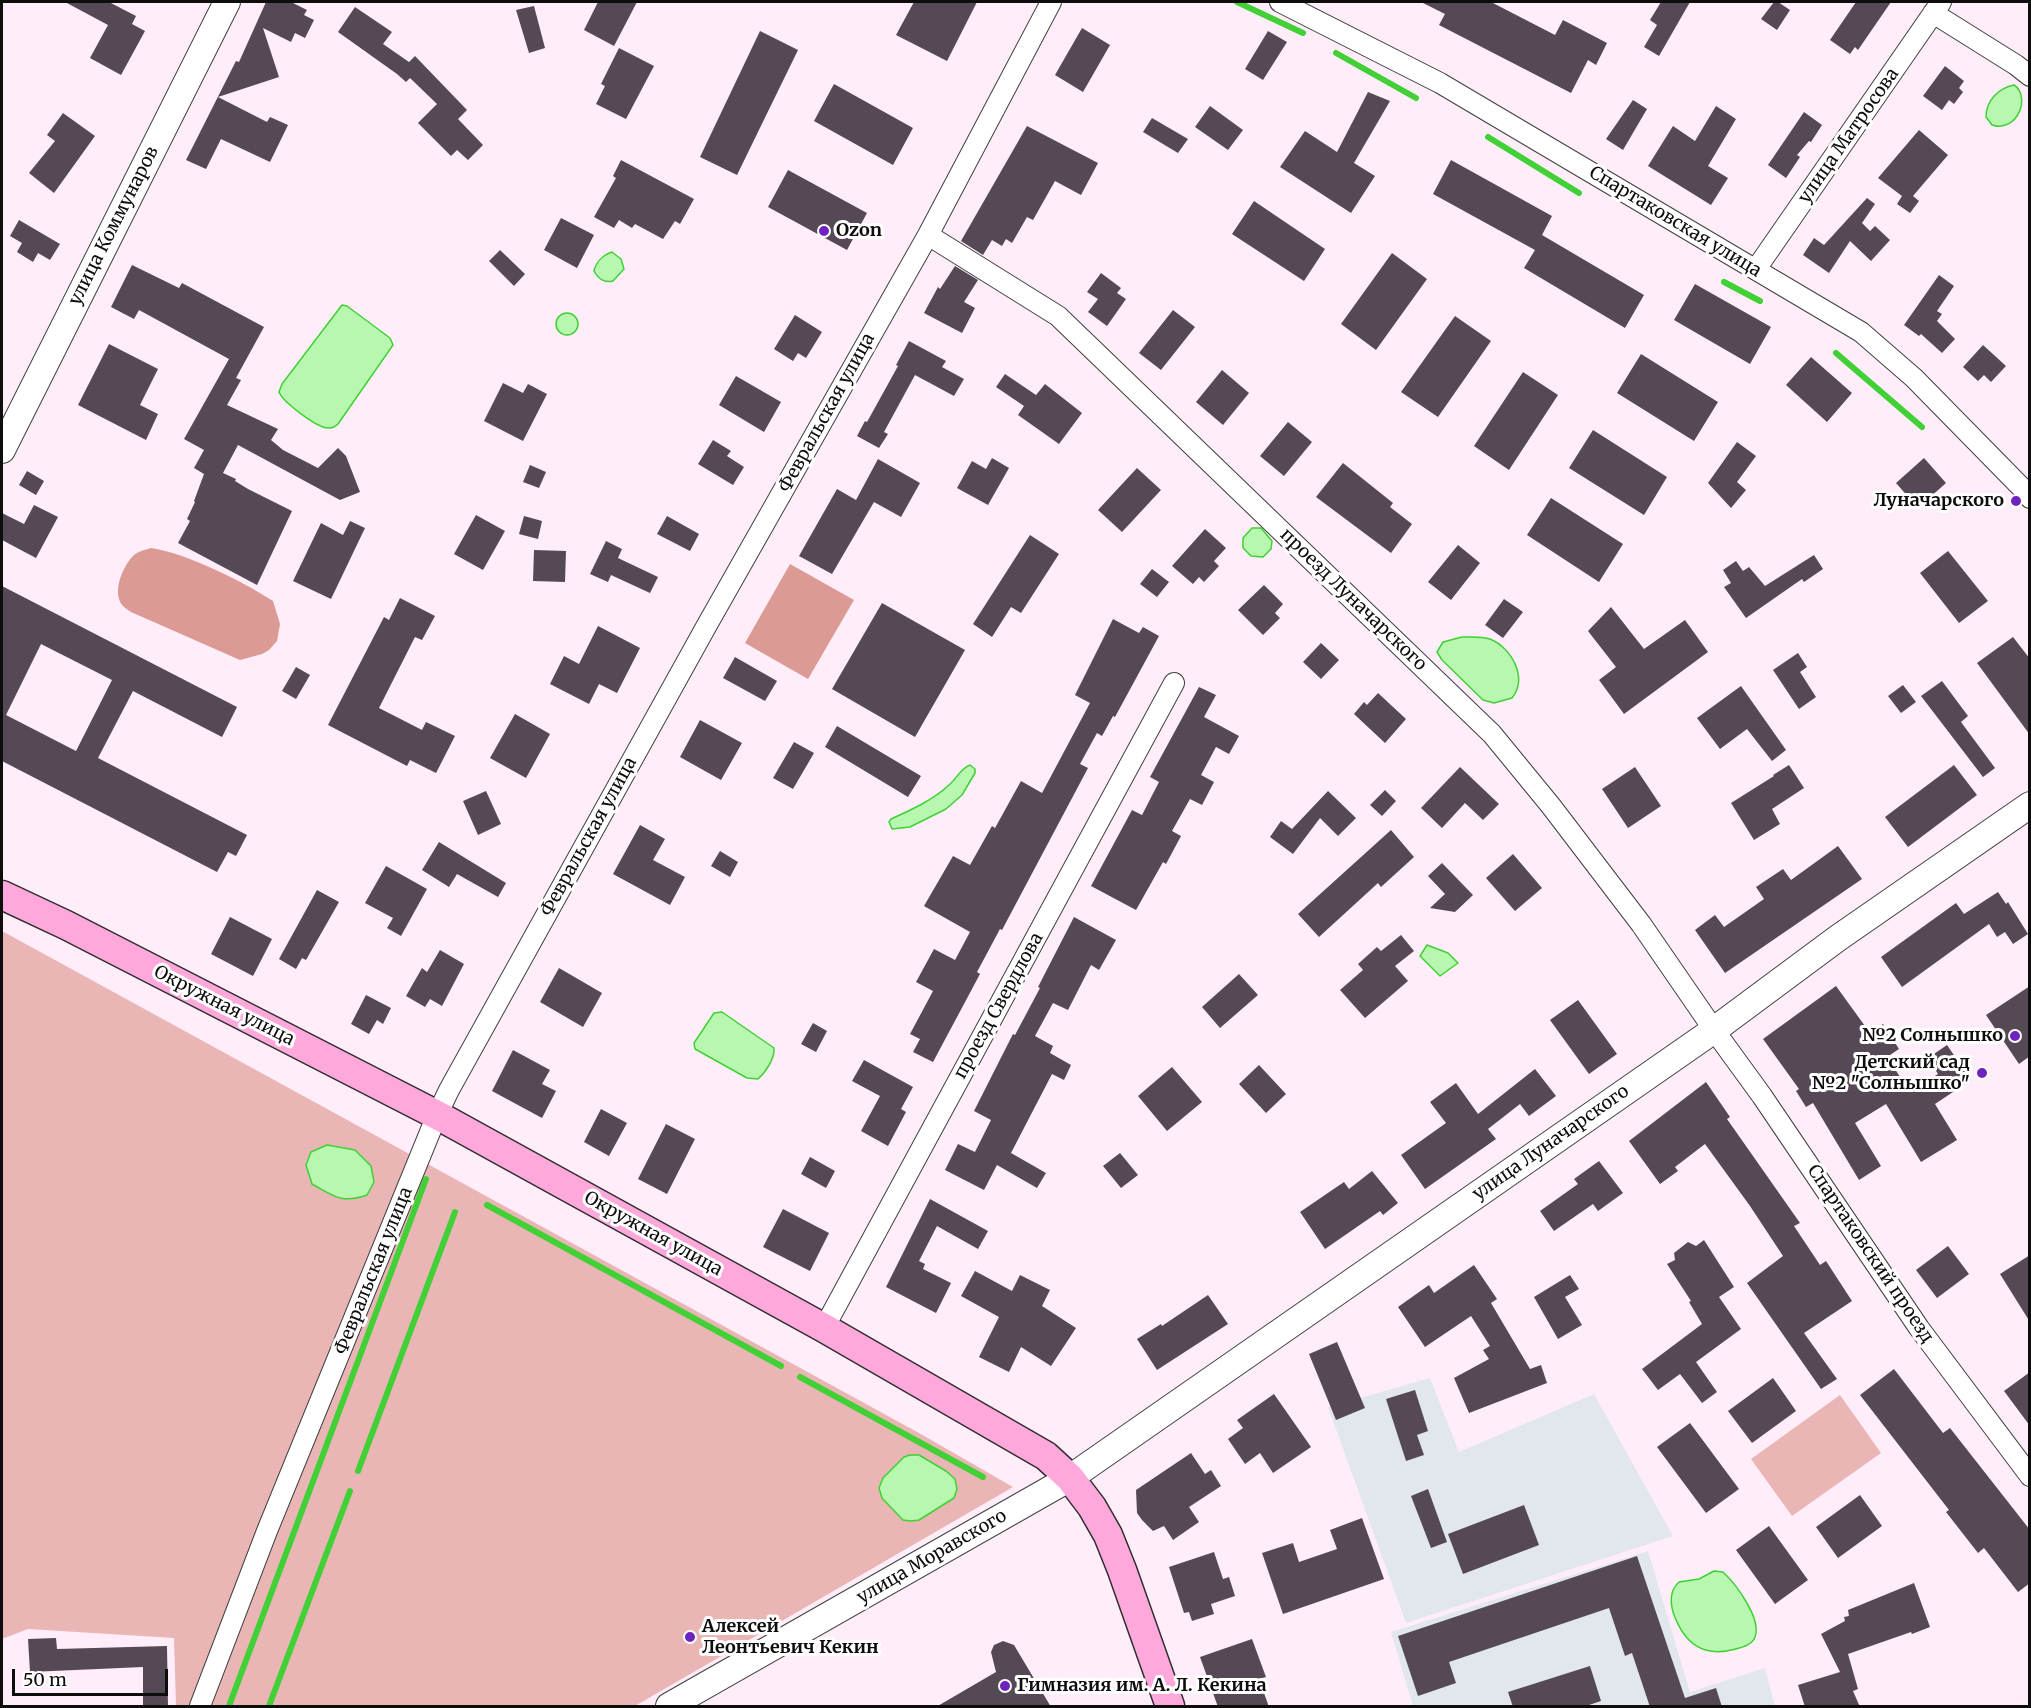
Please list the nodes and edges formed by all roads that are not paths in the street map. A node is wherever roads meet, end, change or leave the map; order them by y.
1 (227, 2) edge
2 (1051, 2) edge
3 (1280, 2) edge
4 (1937, 7) edge
5 (2030, 76) edge
6 (928, 235) junction
7 (1756, 269) junction
8 (2, 450) edge
9 (2030, 498) edge
10 (1174, 683) dead end
11 (2030, 805) edge
12 (2, 895) edge
13 (1713, 1030) junction
14 (437, 1115) junction
15 (824, 1328) junction
16 (2030, 1476) edge
17 (1070, 1479) junction
18 (201, 1707) edge
19 (669, 1707) edge
20 (1170, 1707) edge

1 - 8 street, улица Коммунаров
2 - 6 street, Февральская улица
3 - 7 street, Спартаковская улица
4 - 5 street
4 - 7 street, улица Матросова
6 - 13 street, проезд Луначарского
6 - 14 street, Февральская улица
7 - 9 street, Спартаковская улица
10 - 15 street, проезд Свердлова
11 - 13 street, улица Луначарского
12 - 14 main road, Окружная улица
13 - 16 street, Спартаковский проезд
13 - 17 street, улица Луначарского
14 - 15 main road, Окружная улица
14 - 18 street, Февральская улица
15 - 17 main road, Окружная улица
17 - 19 street, улица Моравского
17 - 20 main road, Окружная улица

